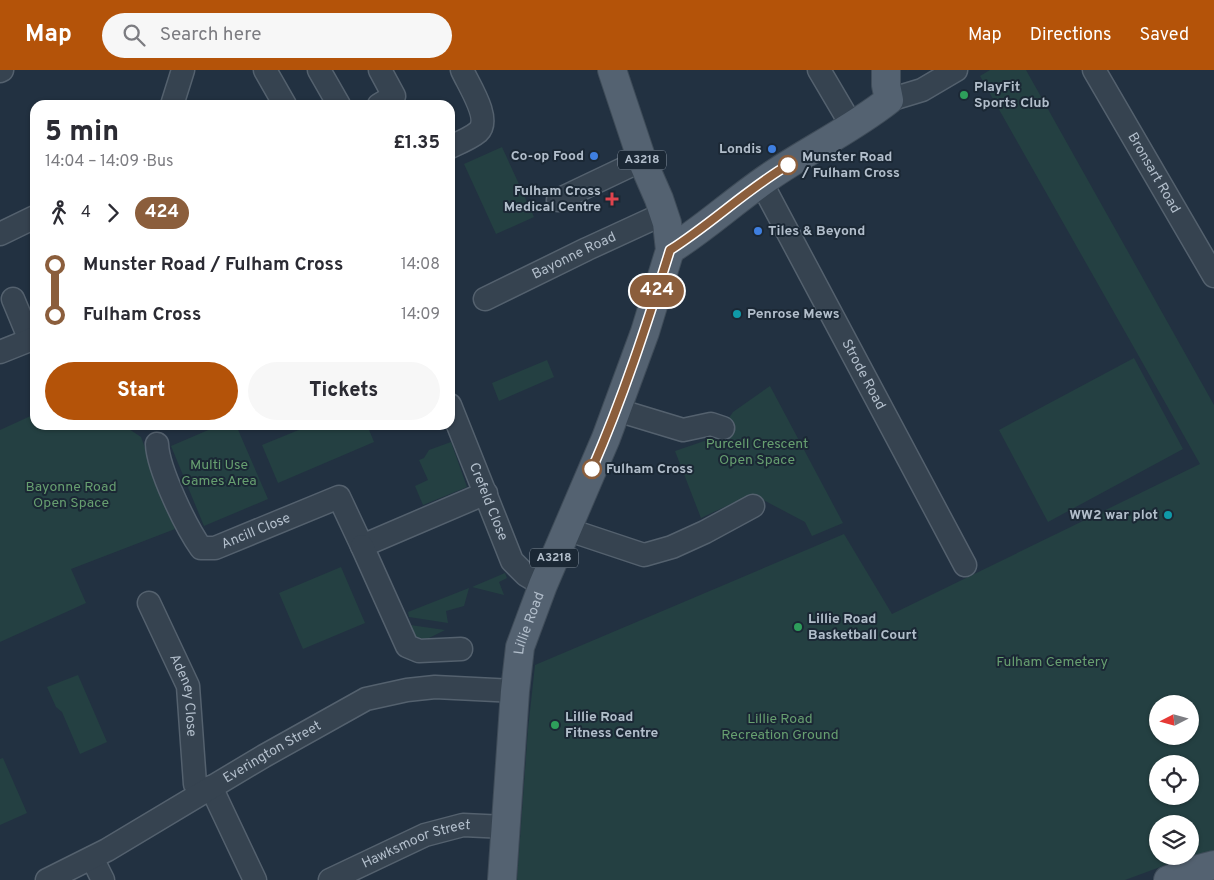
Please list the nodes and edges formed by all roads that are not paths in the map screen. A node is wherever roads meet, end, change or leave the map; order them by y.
1 (183, 70) edge
2 (265, 70) edge
3 (319, 70) edge
4 (380, 70) edge
5 (462, 70) edge
6 (612, 70) edge
7 (819, 70) edge
8 (886, 70) edge
9 (956, 70) edge
10 (1094, 70) edge
11 (174, 100) edge
12 (282, 100) edge
13 (336, 100) edge
14 (387, 100) edge
15 (889, 100) junction
16 (852, 126) junction
17 (455, 144) edge
18 (642, 160) junction
19 (761, 182) junction
20 (558, 200) dead end
21 (663, 214) junction
22 (30, 219) edge
23 (0, 234) edge
24 (670, 250) junction
25 (1214, 276) edge
26 (13, 299) dead end
27 (485, 299) dead end
28 (30, 335) edge
29 (30, 340) edge
30 (0, 352) edge
31 (617, 410) junction
32 (455, 417) edge
33 (724, 428) dead end
34 (157, 444) dead end
35 (486, 493) junction
36 (753, 506) dead end
37 (566, 529) junction
38 (362, 546) junction
39 (965, 565) dead end
40 (543, 585) junction
41 (149, 602) dead end
42 (461, 649) dead end
43 (515, 691) junction
44 (206, 790) junction
45 (506, 827) junction
46 (92, 858) junction
47 (1214, 866) edge
48 (47, 880) edge
49 (103, 880) edge
50 (255, 880) edge
51 (330, 880) edge
52 (502, 880) edge
53 (1168, 880) edge

1 - 11 street
2 - 12 street
3 - 13 street
4 - 14 street
5 - 17 street
6 - 18 main road, Lillie Road / A3218
7 - 16 street
8 - 15 main road
9 - 15 street
10 - 25 street, Bronsart Road
15 - 16 main road
16 - 19 main road
18 - 20 street
18 - 21 main road, Lillie Road / A3218
19 - 24 main road
19 - 39 street, Strode Road
21 - 24 main road, Lillie Road / A3218
21 - 27 street, Bayonne Road
22 - 23 street
24 - 31 main road, Lillie Road / A3218
26 - 28 street
29 - 30 street
31 - 33 street
31 - 37 main road, Lillie Road / A3218
32 - 35 street, Crefeld Close
34 - 38 street, Ancill Close
35 - 38 street
35 - 40 street, Crefeld Close
36 - 37 street
37 - 40 main road, Lillie Road / A3218
38 - 42 street, Ancill Close
40 - 43 main road, Lillie Road / A3218
41 - 44 street, Adeney Close
43 - 44 street, Everington Street
43 - 45 main road, Lillie Road / A3218
44 - 46 street, Everington Street
44 - 50 street, Adeney Close
45 - 51 street, Hawksmoor Street
45 - 52 main road, Lillie Road / A3218
46 - 48 street, Everington Street
46 - 49 street
47 - 53 main road

